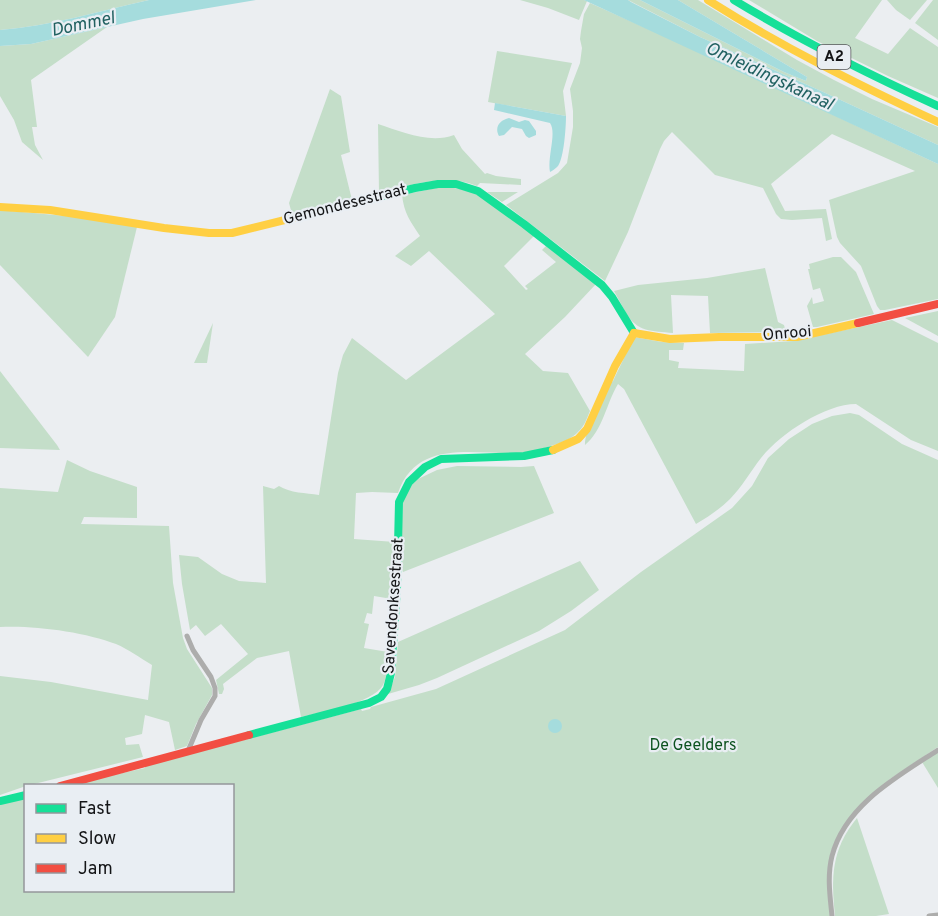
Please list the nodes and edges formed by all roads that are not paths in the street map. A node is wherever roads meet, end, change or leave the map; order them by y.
1 (708, 0) edge
2 (734, 0) edge
3 (938, 106) edge
4 (938, 122) edge
5 (0, 207) edge
6 (938, 303) edge
7 (634, 333) junction
8 (187, 636) dead end
9 (938, 750) edge
10 (188, 751) junction
11 (67, 784) edge
12 (24, 795) edge
13 (0, 801) edge
14 (938, 915) edge
15 (832, 916) edge
16 (929, 916) edge

1 - 4 main road, A2
2 - 3 main road, A2
5 - 7 main road, Gemondesestraat
6 - 7 main road, Onrooi
7 - 10 main road, Savendonksestraat
8 - 10 street
9 - 15 street
10 - 11 main road, Savendonksestraat
12 - 13 main road
14 - 16 street

